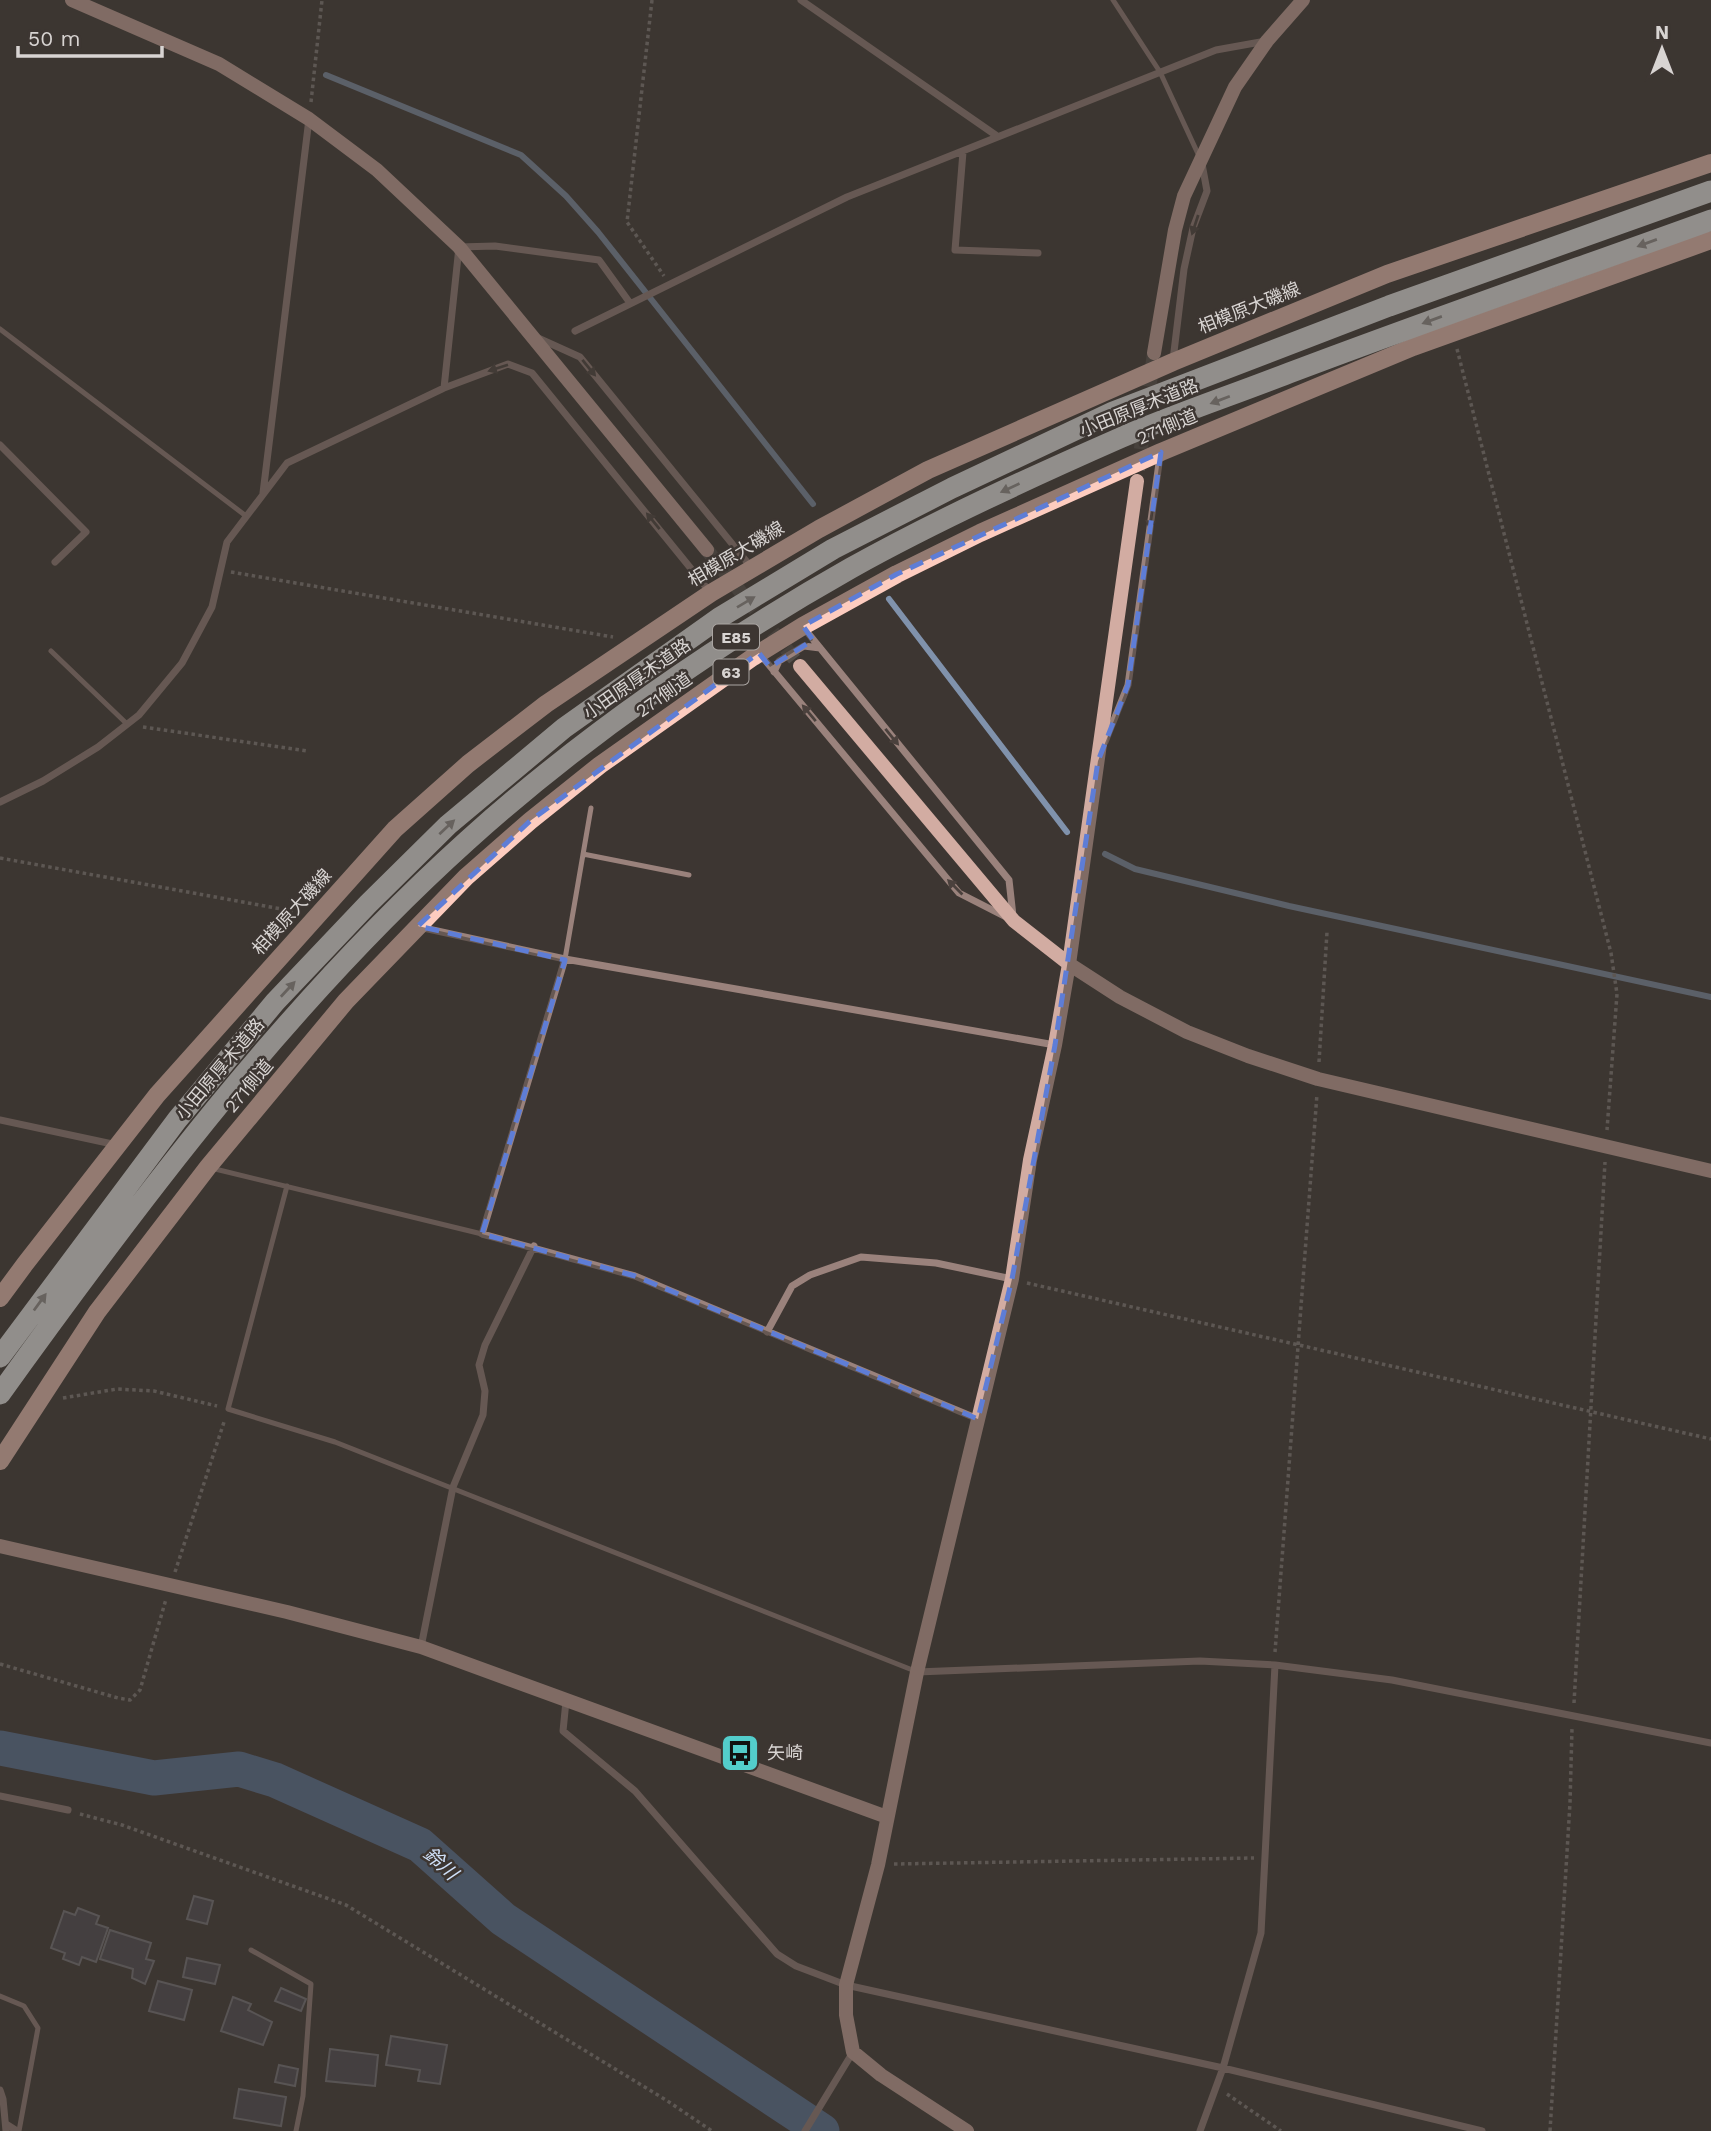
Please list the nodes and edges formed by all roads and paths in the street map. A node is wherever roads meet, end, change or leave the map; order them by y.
1 (72, 0) edge
2 (322, 0) edge
3 (653, 0) edge
4 (801, 0) edge
5 (1113, 0) edge
6 (1303, 0) edge
7 (1268, 41) junction
8 (1160, 72) junction
9 (309, 119) junction
10 (997, 136) junction
11 (963, 152) junction
12 (1201, 159) junction
13 (1711, 163) edge
14 (1711, 191) edge
15 (1711, 220) edge
16 (1711, 240) edge
17 (459, 247) junction
18 (1038, 253) dead end
19 (669, 284) junction
20 (630, 303) junction
21 (0, 329) edge
22 (575, 331) dead end
23 (1453, 333) junction
24 (531, 335) junction
25 (1154, 353) tunnel mouth
26 (1173, 362) junction
27 (444, 388) junction
28 (0, 445) edge
29 (1161, 452) junction
30 (1137, 481) tunnel mouth
31 (263, 494) junction
32 (246, 516) junction
33 (734, 546) junction
34 (707, 550) tunnel mouth
35 (55, 562) dead end
36 (752, 567) junction
37 (222, 571) junction
38 (696, 574) junction
39 (711, 593) junction
40 (803, 626) junction
41 (635, 644) junction
42 (820, 648) junction
43 (51, 651) dead end
44 (759, 653) junction
45 (800, 666) tunnel mouth
46 (774, 672) junction
47 (127, 724) junction
48 (307, 751) dead end
49 (1098, 761) junction
50 (0, 802) edge
51 (591, 808) dead end
52 (583, 854) junction
53 (0, 858) edge
54 (689, 875) dead end
55 (317, 915) junction
56 (1014, 920) junction
57 (418, 926) junction
58 (1326, 932) dead end
59 (565, 959) junction
60 (1069, 964) junction
61 (1055, 1045) junction
62 (1318, 1079) junction
63 (0, 1120) edge
64 (117, 1145) junction
65 (1606, 1147) junction
66 (208, 1167) junction
67 (1711, 1171) edge
68 (288, 1186) junction
69 (482, 1234) junction
70 (534, 1246) junction
71 (1012, 1279) junction
72 (0, 1298) edge
73 (767, 1332) junction
74 (1298, 1346) junction
75 (0, 1357) edge
76 (0, 1394) edge
77 (54, 1399) dead end
78 (228, 1409) junction
79 (1592, 1412) junction
80 (978, 1419) junction
81 (1711, 1439) edge
82 (0, 1461) edge
83 (453, 1487) junction
84 (0, 1546) edge
85 (421, 1647) junction
86 (1275, 1665) junction
87 (917, 1672) junction
88 (566, 1701) junction
89 (1573, 1715) junction
90 (1711, 1743) edge
91 (0, 1796) edge
92 (68, 1810) joint
93 (887, 1817) junction
94 (1265, 1858) junction
95 (878, 1864) junction
96 (251, 1950) dead end
97 (846, 1985) junction
98 (0, 1996) edge
99 (853, 2052) junction
100 (1223, 2068) junction
101 (1216, 2087) junction
102 (0, 2090) edge
103 (6, 2127) edge
104 (18, 2131) edge
105 (296, 2131) edge
106 (712, 2131) edge
107 (805, 2131) edge
108 (967, 2131) edge
109 (1200, 2131) edge
110 (1281, 2131) edge
111 (1482, 2131) edge
112 (1549, 2131) edge

1 - 9 street
2 - 9 path
3 - 19 path
4 - 10 street
5 - 8 lane
6 - 7 street
7 - 8 street
7 - 12 street
8 - 10 street
8 - 12 lane
9 - 17 street
9 - 31 street
10 - 11 street
11 - 18 street
11 - 19 street
12 - 25 street
12 -> 26 street
13 - 26 main road, 相模原大磯線
75 -> 14 highway, 小田原厚木道路 / E85
15 -> 76 highway, 小田原厚木道路 / E85
16 - 23 main road, 271側道 / 63
17 - 20 street
17 - 24 street
17 - 27 street
19 - 20 street
20 - 22 street
21 - 32 lane
23 - 29 main road, 271側道 / 63
23 - 65 path
24 -> 33 street
24 - 34 street
26 - 36 main road, 相模原大磯線
27 - 31 street
38 -> 27 street
28 - 35 street
29 - 40 main road, 271側道 / 63
29 -> 49 street
30 - 49 street
31 - 32 street
32 - 37 street
33 - 36 street
33 - 38 street
36 - 39 main road, 相模原大磯線
37 - 41 path
37 - 47 street
38 - 39 street
39 - 41 main road, 相模原大磯線
40 - 42 street
40 - 44 main road, 271側道 / 63
41 - 55 main road, 相模原大磯線
42 - 46 street
42 -> 56 street
43 - 47 lane
44 - 46 street
44 - 57 main road, 271側道 / 63
45 - 56 street
56 -> 46 street
47 - 48 path
47 - 50 street
49 - 60 street
51 - 52 lane
52 - 54 lane
52 - 59 lane
53 - 55 path
55 - 64 main road, 相模原大磯線
56 - 60 street
57 - 59 street
57 - 66 main road, 271側道 / 63
58 - 62 path
59 - 61 street
59 - 69 street
60 - 61 street
60 - 62 street
61 - 71 street
62 - 65 street
62 - 74 path
63 - 64 street
64 - 72 main road, 相模原大磯線
65 - 67 street
65 - 79 path
66 - 68 lane
66 - 82 main road, 271側道 / 63
68 - 69 lane
68 - 78 lane
69 - 70 street
70 - 73 street
70 - 83 street
71 - 73 street
71 - 74 path
71 - 80 street
73 - 80 street
74 - 79 path
74 - 86 path
77 - 78 path
78 - 83 lane
79 - 81 path
79 - 89 path
80 - 87 street
83 - 85 street
83 - 87 lane
84 - 85 street
85 - 88 street
86 - 87 street
86 - 89 street
86 - 94 street
87 - 93 street
88 - 93 street
88 - 97 street
89 - 90 street
89 - 112 path
91 - 92 street
92 - 106 path
93 - 95 street
94 - 95 path
94 - 100 street
95 - 97 street
96 - 105 lane
97 - 99 street
97 - 100 street
98 - 104 lane
99 - 107 street
99 - 108 street
100 - 101 street
100 - 111 street
101 - 109 street
101 - 110 path
102 - 103 street
103 - 104 street

